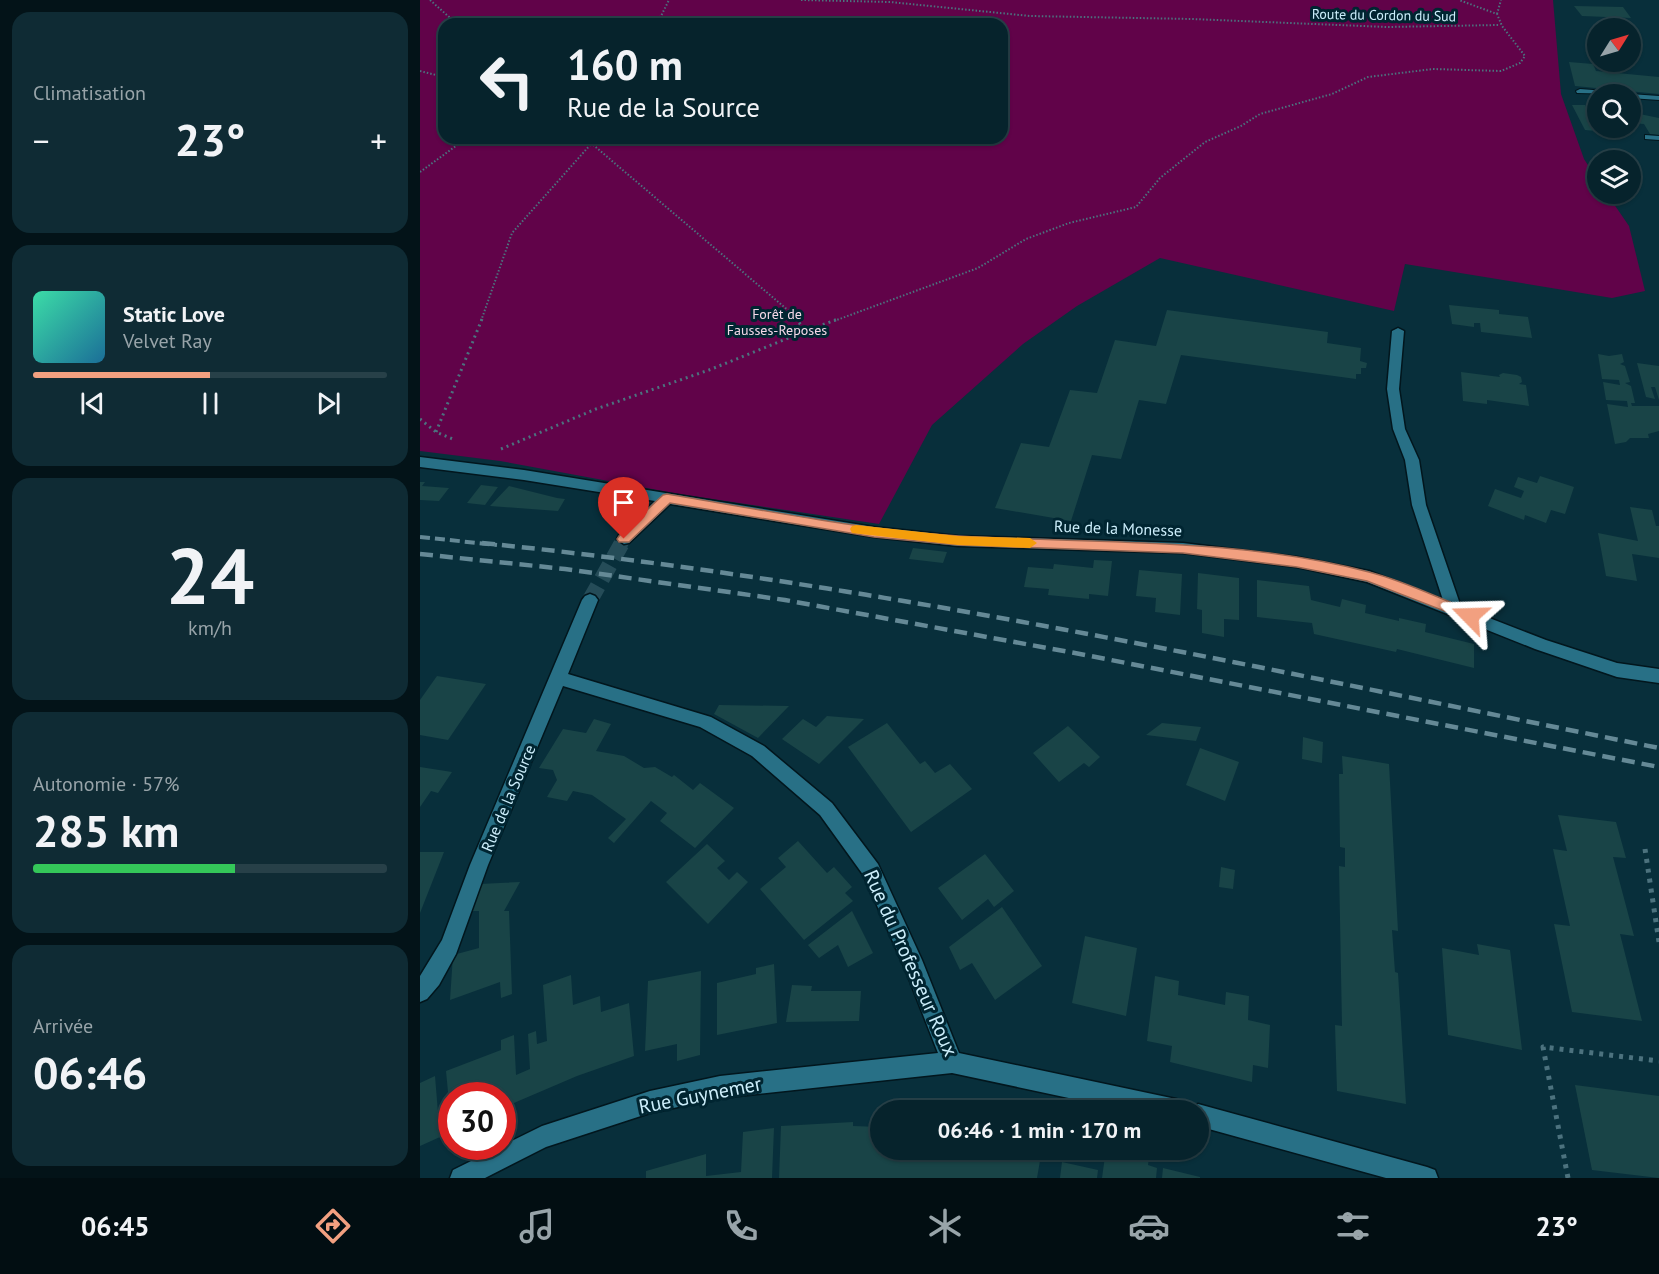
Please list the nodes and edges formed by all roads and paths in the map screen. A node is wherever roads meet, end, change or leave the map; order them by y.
1 (430, 0) edge
2 (669, 0) edge
3 (801, 0) edge
4 (1459, 0) edge
5 (1501, 0) edge
6 (1497, 14) junction
7 (451, 18) edge
8 (658, 18) edge
9 (1499, 25) junction
10 (420, 71) edge
11 (438, 76) edge
12 (1580, 91) dead end
13 (1587, 92) edge
14 (1641, 97) edge
15 (1659, 98) edge
16 (1648, 137) dead end
17 (1659, 138) edge
18 (459, 144) edge
19 (591, 144) joint
20 (420, 172) edge
21 (806, 331) junction
22 (1398, 331) dead end
23 (420, 419) edge
24 (436, 432) junction
25 (465, 444) dead end
26 (495, 445) dead end
27 (505, 446) junction
28 (420, 462) edge
29 (505, 472) junction
30 (667, 498) junction
31 (624, 539) tunnel mouth
32 (590, 600) tunnel mouth
33 (1454, 609) junction
34 (1659, 676) edge
35 (559, 678) junction
36 (1645, 849) dead end
37 (1659, 942) edge
38 (420, 992) edge
39 (1659, 1061) edge
40 (952, 1062) junction
41 (1129, 1100) edge
42 (1209, 1118) edge
43 (461, 1178) edge
44 (1427, 1178) edge
45 (1568, 1178) edge

1 - 7 path
2 - 8 path
3 - 9 path, Route du Cordon du Sud
4 - 6 path
5 - 6 path
6 - 9 path
9 - 21 path
10 - 11 path
12 - 13 lane
14 - 15 lane
16 - 17 lane
18 - 20 path
19 - 21 path
19 - 24 path
21 - 27 path
22 - 33 street
23 - 24 path
24 - 25 path
26 - 27 path
27 - 29 path
28 - 29 street, Rue de la Monesse
29 - 30 street, Rue de la Monesse
30 - 31 street
30 - 33 street, Rue de la Monesse
32 - 35 street, Rue de la Source
33 - 34 street, Rue de la Monesse
35 - 38 street, Rue de la Source
35 - 40 street, Rue du Professeur Roux
36 - 37 path
39 - 45 path
40 - 41 street, Rue du Professeur Roux
40 - 43 street, Rue Guynemer
42 - 44 street

